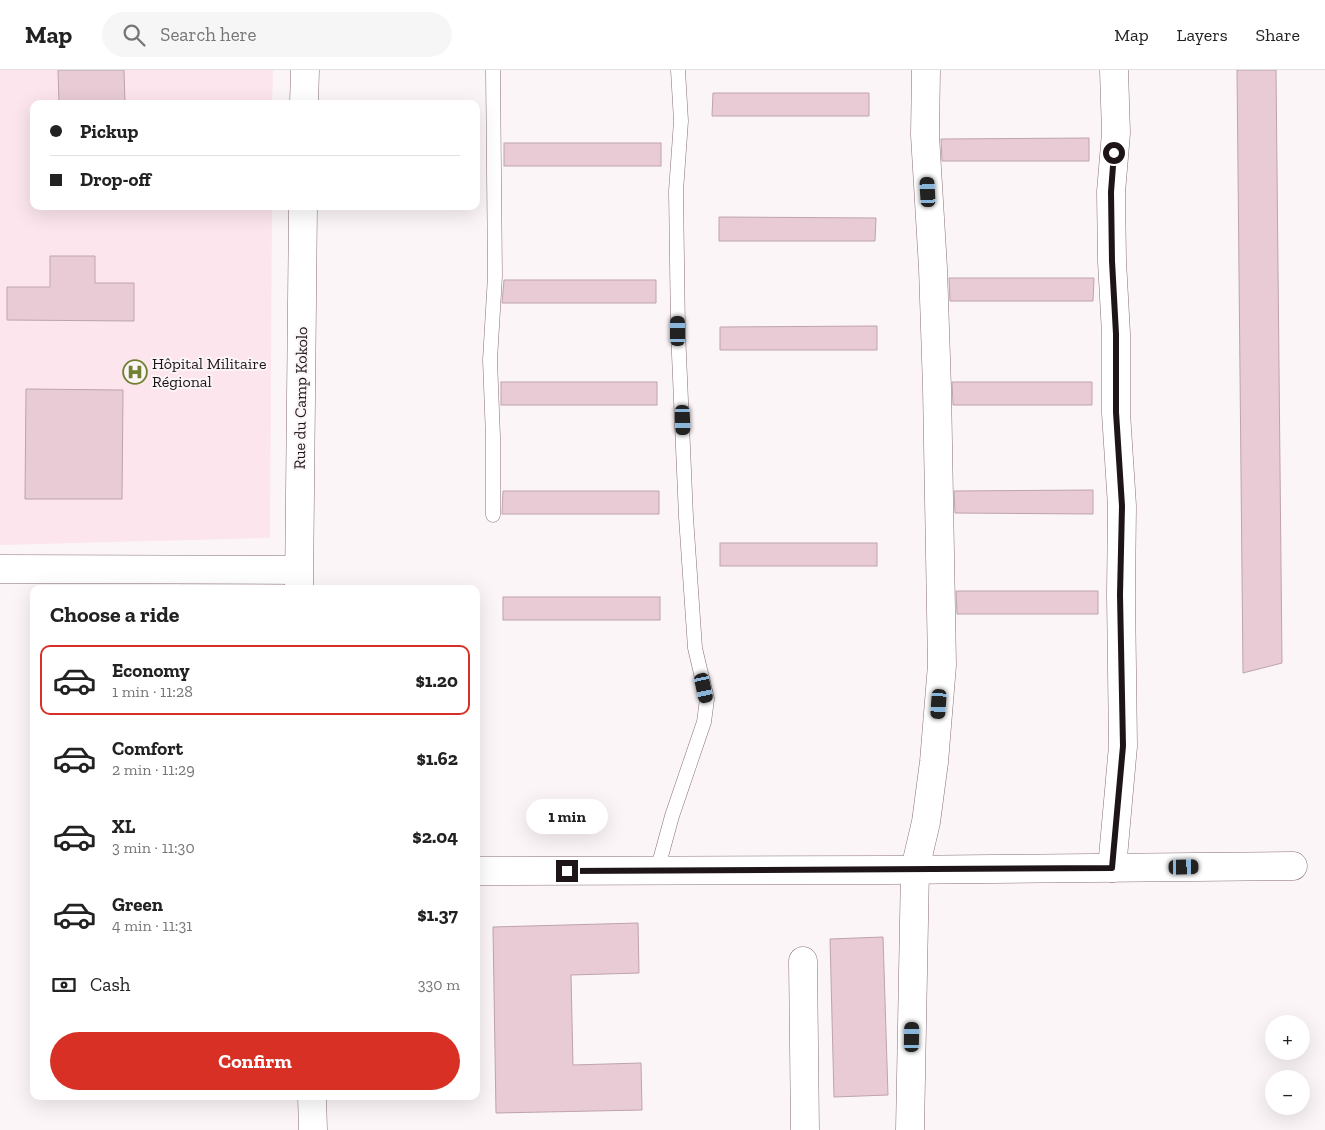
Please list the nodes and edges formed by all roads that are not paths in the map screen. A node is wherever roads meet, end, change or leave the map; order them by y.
1 (305, 70) edge
2 (492, 70) edge
3 (678, 70) edge
4 (926, 70) edge
5 (1114, 70) edge
6 (304, 100) edge
7 (303, 210) edge
8 (493, 515) dead end
9 (0, 568) edge
10 (298, 579) edge
11 (1293, 866) dead end
12 (1112, 868) junction
13 (915, 869) junction
14 (480, 871) edge
15 (657, 871) junction
16 (803, 961) dead end
17 (312, 1100) edge
18 (313, 1130) edge
19 (805, 1130) edge
20 (910, 1130) edge

1 - 6 street
2 - 8 lane
3 - 15 lane
4 - 13 street
5 - 12 street
7 - 10 street, Rue du Camp Kokolo
9 - 10 street
11 - 12 street
12 - 13 street
13 - 15 street
13 - 20 street
14 - 15 street
16 - 19 street
17 - 18 street

